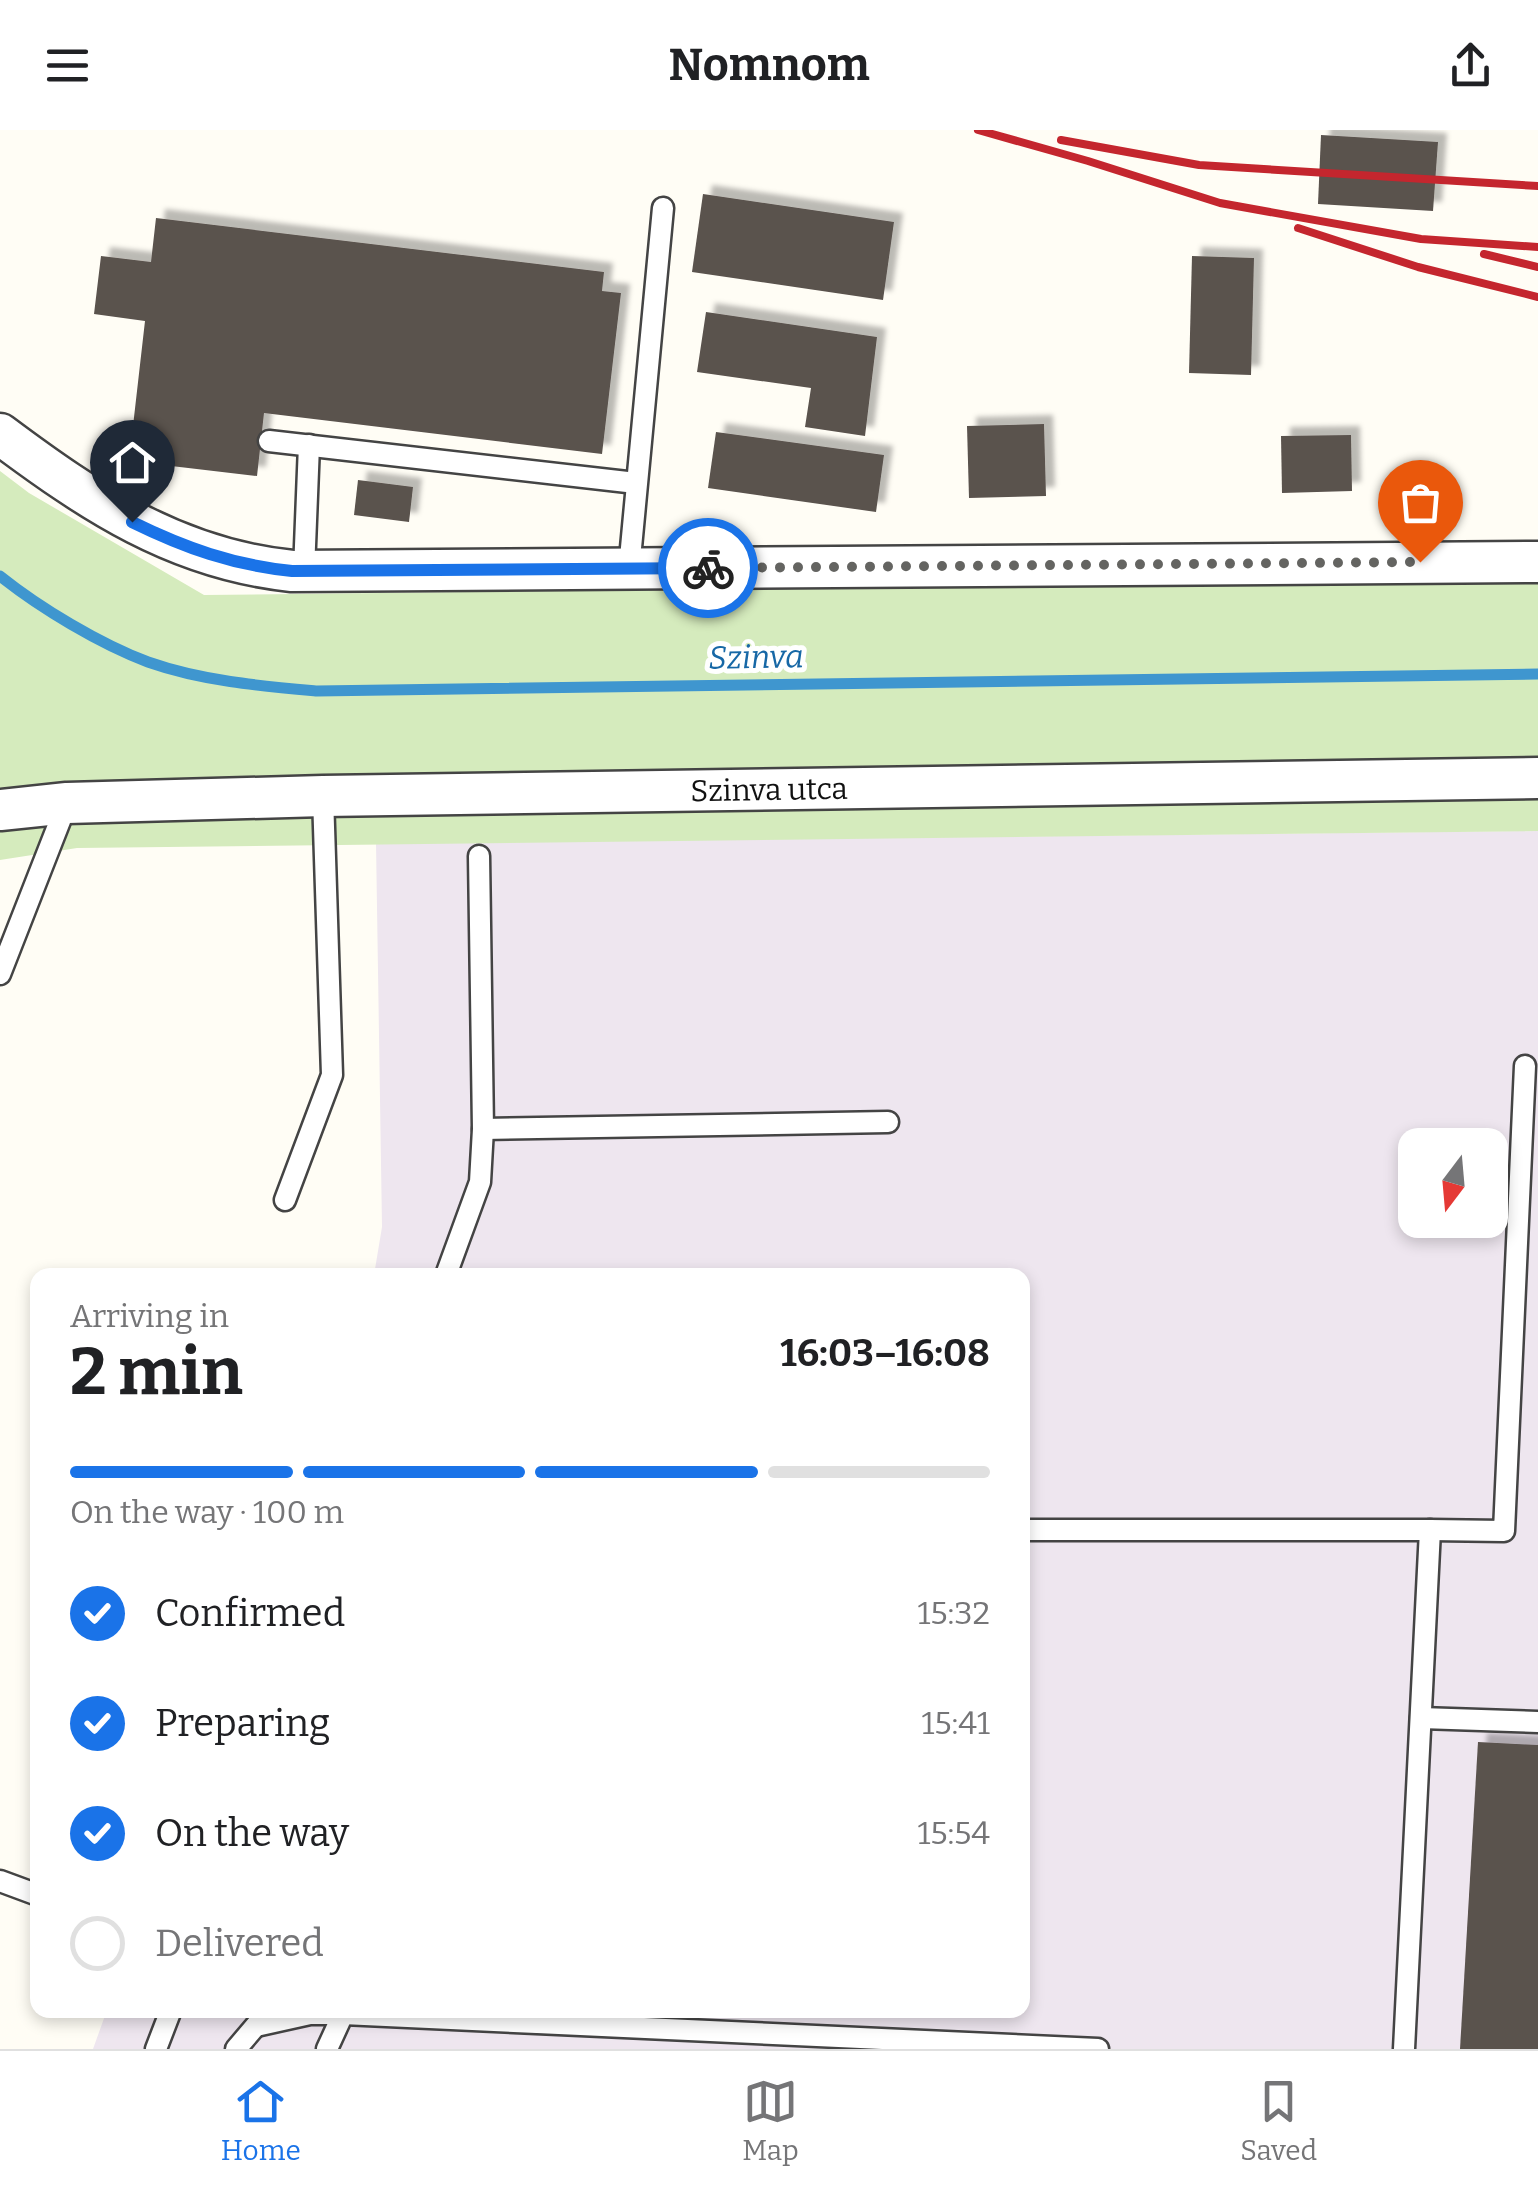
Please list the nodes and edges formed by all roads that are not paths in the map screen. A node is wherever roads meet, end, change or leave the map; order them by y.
1 (663, 208) dead end
2 (0, 434) edge
3 (269, 441) dead end
4 (309, 446) junction
5 (636, 483) junction
6 (1538, 562) edge
7 (630, 568) junction
8 (298, 571) junction
9 (1538, 778) edge
10 (323, 796) junction
11 (67, 803) junction
12 (3, 808) edge
13 (480, 856) dead end
14 (8, 932) edge
15 (0, 974) edge
16 (1525, 1066) dead end
17 (888, 1122) dead end
18 (483, 1129) junction
19 (285, 1200) dead end
20 (449, 1268) edge
21 (1030, 1530) edge
22 (1430, 1530) junction
23 (1421, 1718) junction
24 (1538, 1722) edge
25 (0, 1881) edge
26 (30, 1892) edge
27 (168, 2018) edge
28 (262, 2018) edge
29 (341, 2018) edge
30 (429, 2018) edge
31 (156, 2049) edge
32 (236, 2049) edge
33 (326, 2049) edge
34 (1098, 2049) edge
35 (1404, 2049) edge

1 - 5 lane
2 - 8 street
3 - 4 lane
4 - 5 lane
4 - 8 lane
5 - 7 lane
6 - 7 street
7 - 8 street
9 - 10 street, Szinva utca
10 - 11 street, Szinva utca
10 - 19 lane
11 - 12 street, Szinva utca
11 - 14 lane
13 - 18 lane
14 - 15 lane
16 - 22 lane
17 - 18 lane
18 - 20 lane
21 - 22 lane
22 - 23 lane
23 - 24 lane
23 - 35 lane
25 - 26 lane
27 - 31 lane
28 - 32 lane
29 - 33 lane
30 - 34 lane

